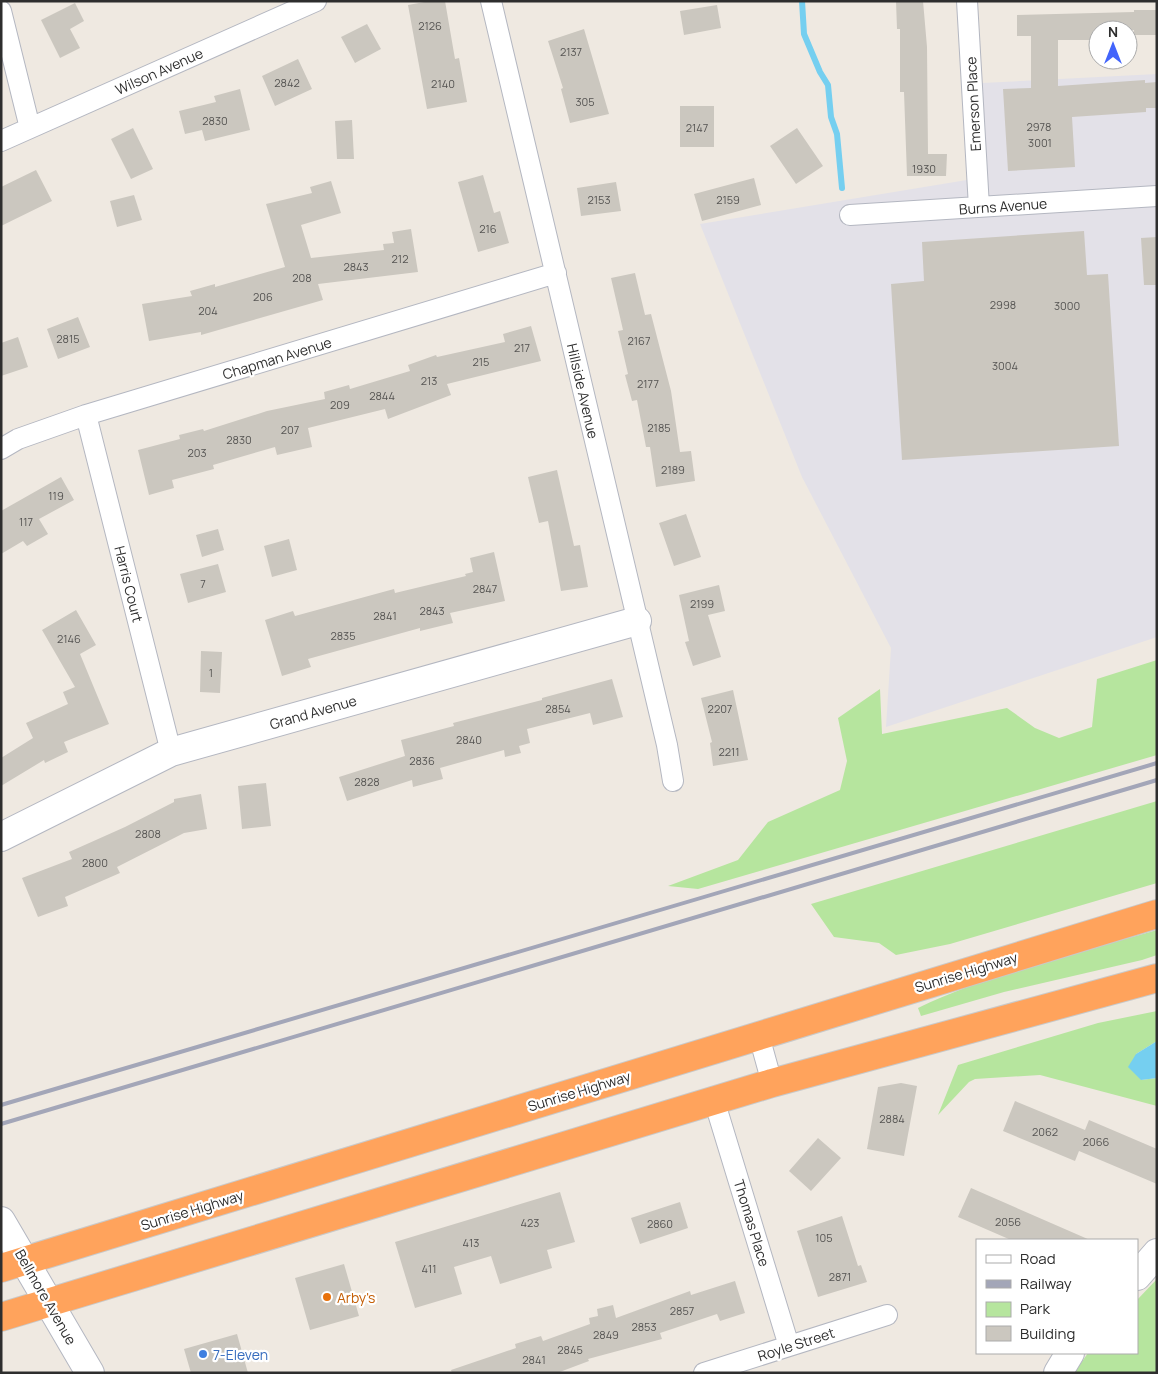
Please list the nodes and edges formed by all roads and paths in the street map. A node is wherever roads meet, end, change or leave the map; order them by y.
1 (316, 1) edge
2 (491, 1) edge
3 (967, 1) edge
4 (1, 11) edge
5 (30, 128) junction
6 (1, 141) edge
7 (1157, 196) edge
8 (978, 207) junction
9 (850, 215) dead end
10 (556, 273) junction
11 (86, 415) junction
12 (1, 449) edge
13 (637, 621) junction
14 (172, 752) junction
15 (673, 781) dead end
16 (1, 837) edge
17 (1157, 914) edge
18 (1157, 978) edge
19 (759, 1036) junction
20 (772, 1083) junction
21 (714, 1100) junction
22 (1, 1221) edge
23 (1157, 1253) edge
24 (13, 1264) edge
25 (1138, 1275) edge
26 (50, 1302) junction
27 (887, 1315) dead end
28 (1, 1317) edge
29 (789, 1346) junction
30 (1069, 1354) edge
31 (90, 1373) edge
32 (704, 1373) edge
33 (1058, 1373) edge

1 - 5 street, Wilson Avenue
2 - 10 street, Hillside Avenue
3 - 8 street, Emerson Place
4 - 5 street
5 - 6 street, Wilson Avenue
7 - 8 street, Burns Avenue
8 - 9 street, Burns Avenue
10 - 11 street, Chapman Avenue
10 - 13 street, Hillside Avenue
11 - 12 street, Chapman Avenue
11 - 14 street, Harris Court
13 - 14 street, Grand Avenue
13 - 15 street, Hillside Avenue
14 - 16 street, Grand Avenue
17 - 19 highway, Sunrise Highway
18 - 20 highway
19 - 20 street
19 - 24 highway, Sunrise Highway
20 - 21 highway
21 - 26 highway
21 - 29 street, Thomas Place
22 - 24 street, Bellmore Avenue
23 - 25 street
24 - 26 street, Bellmore Avenue
26 - 28 highway
26 - 31 street, Bellmore Avenue
27 - 29 street, Royle Street
29 - 32 street, Royle Street
30 - 33 street

